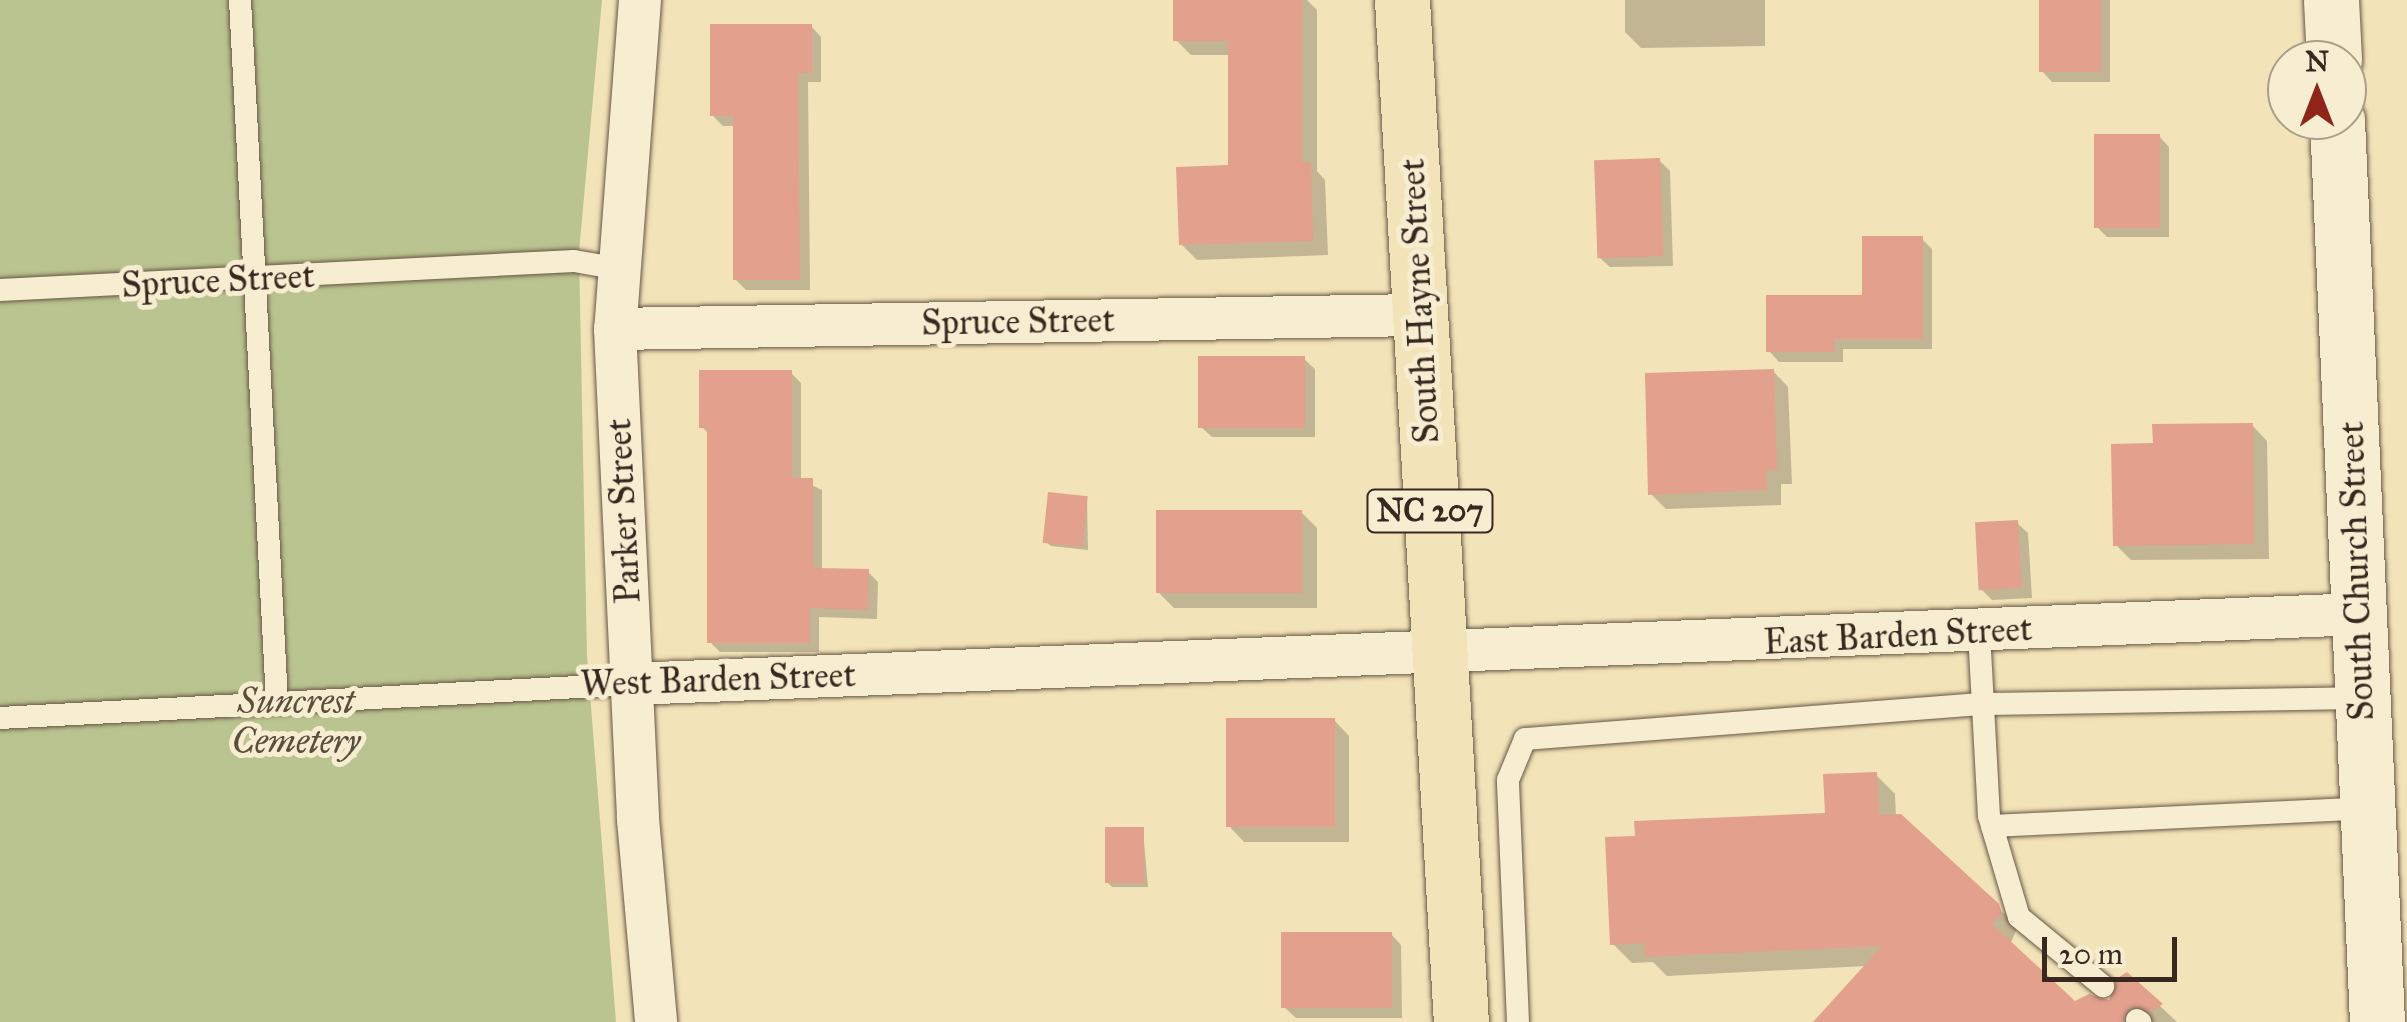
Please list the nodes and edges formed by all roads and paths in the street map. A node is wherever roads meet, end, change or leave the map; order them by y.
1 (240, 0) edge
2 (640, 0) edge
3 (1402, 0) edge
4 (2331, 0) edge
5 (2333, 40) edge
6 (2338, 140) edge
7 (616, 268) junction
8 (258, 281) junction
9 (0, 290) edge
10 (1421, 315) junction
11 (616, 329) junction
12 (2359, 614) junction
13 (1979, 632) junction
14 (1437, 654) junction
15 (633, 684) junction
16 (2362, 698) junction
17 (276, 701) junction
18 (1983, 704) junction
19 (0, 718) edge
20 (2366, 808) junction
21 (1992, 826) junction
22 (2103, 986) dead end
23 (656, 1022) edge
24 (1461, 1022) edge
25 (1518, 1022) edge
26 (2377, 1022) edge

1 - 8 lane
2 - 7 street, Parker Street
3 - 10 main road, South Hayne Street / NC 207
4 - 5 street
6 - 12 street, South Church Street
7 - 8 lane, Spruce Street
7 - 11 street, Parker Street
8 - 9 lane, Spruce Street
8 - 17 lane
10 - 11 street, Spruce Street
10 - 14 main road, South Hayne Street / NC 207
11 - 15 street, Parker Street
12 - 13 street, East Barden Street
12 - 16 street, South Church Street
13 - 14 street, East Barden Street
13 - 18 lane
14 - 15 street, West Barden Street
14 - 24 main road, South Hayne Street / NC 207
15 - 17 lane, West Barden Street
15 - 23 street, Parker Street
16 - 18 lane
16 - 20 street, South Church Street
17 - 19 lane, West Barden Street
18 - 21 lane
18 - 25 lane
20 - 21 lane
20 - 26 street, South Church Street
21 - 22 lane

